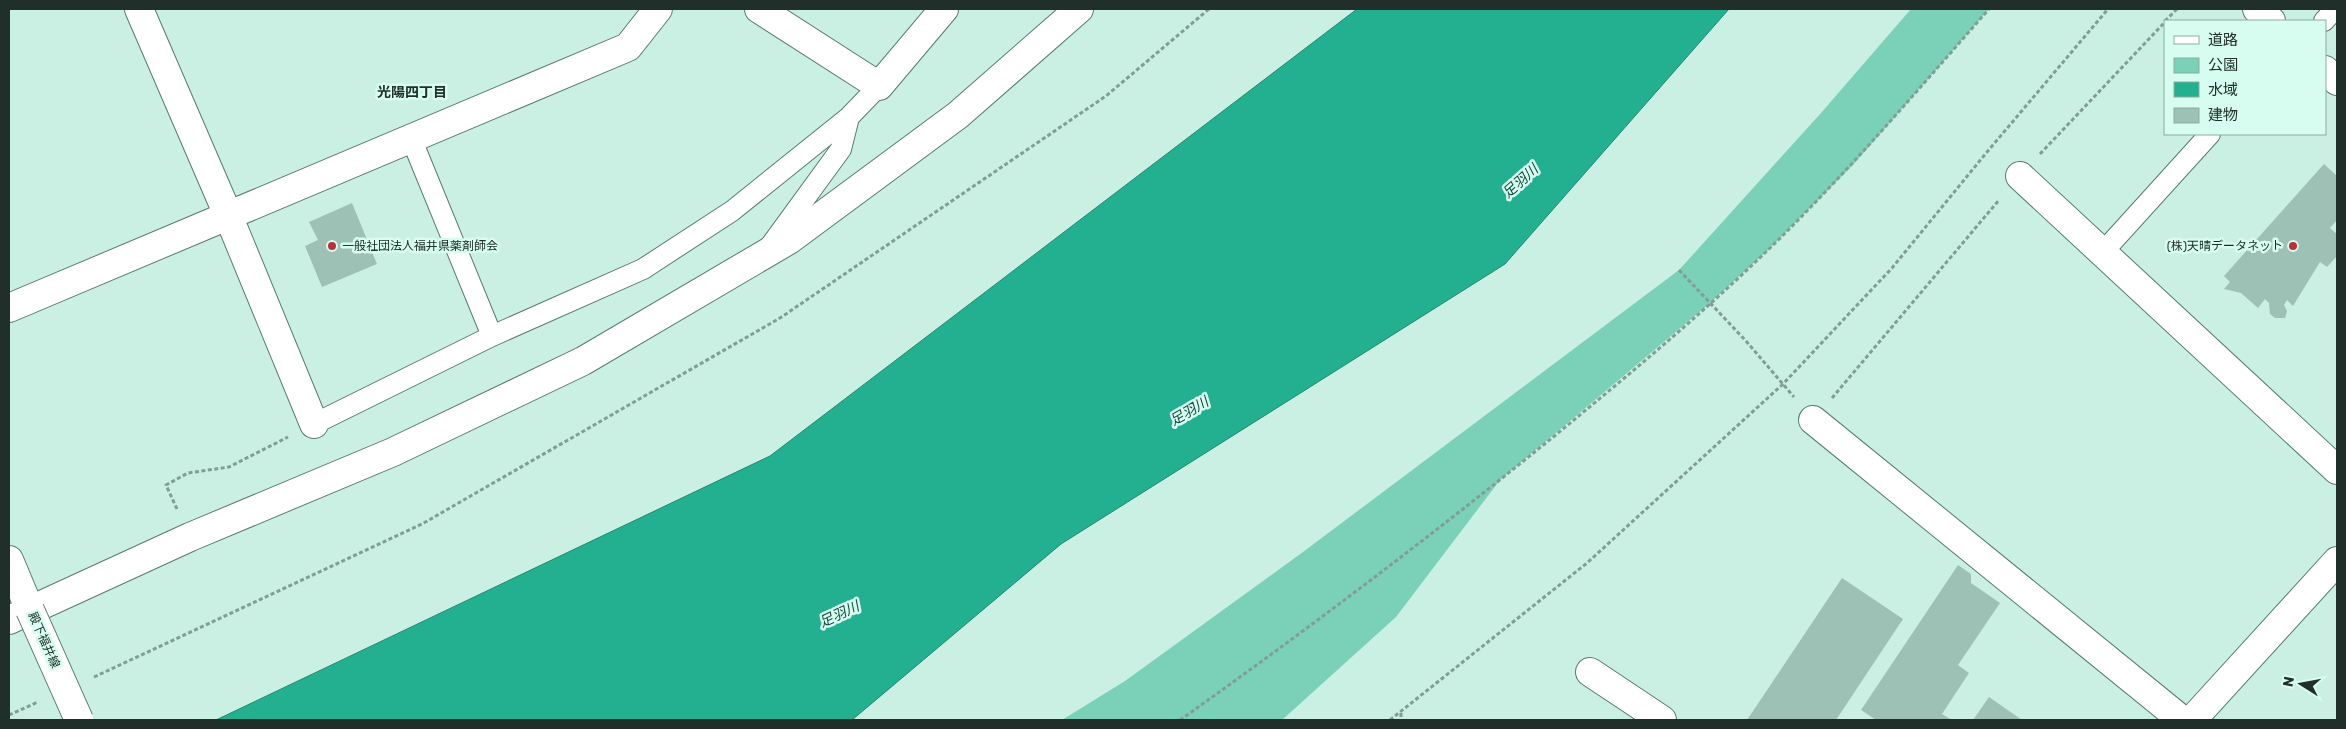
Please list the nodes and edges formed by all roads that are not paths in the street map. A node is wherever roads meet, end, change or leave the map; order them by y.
1 (139, 9) edge
2 (658, 9) edge
3 (759, 9) edge
4 (944, 9) edge
5 (1079, 9) edge
6 (2257, 9) edge
7 (2335, 9) edge
8 (2270, 20) edge
9 (2325, 20) edge
10 (2326, 71) edge
11 (2337, 81) edge
12 (879, 86) junction
13 (849, 117) junction
14 (2209, 135) edge
15 (411, 138) junction
16 (2020, 176) road end
17 (228, 215) junction
18 (2103, 252) junction
19 (764, 254) junction
20 (9, 308) edge
21 (492, 336) junction
22 (1813, 420) road end
23 (314, 424) joint
24 (2337, 470) edge
25 (9, 560) edge
26 (2337, 561) edge
27 (20, 615) edge
28 (1590, 672) dead end
29 (79, 720) edge
30 (1662, 720) edge
31 (2182, 720) edge
32 (2192, 720) edge

1 - 17 street
2 - 15 street
3 - 12 street
4 - 12 street
5 - 19 street
6 - 8 street
7 - 9 lane
10 - 11 street
12 - 13 lane
13 - 19 lane
13 - 21 lane
14 - 18 lane
15 - 17 street
15 - 21 lane
16 - 18 street
17 - 20 street
17 - 23 street
18 - 24 street
19 - 27 street
21 - 23 lane
22 - 31 street
25 - 27 street, 殿下福井線
26 - 32 street
27 - 29 street, 殿下福井線, bridge
28 - 30 street

